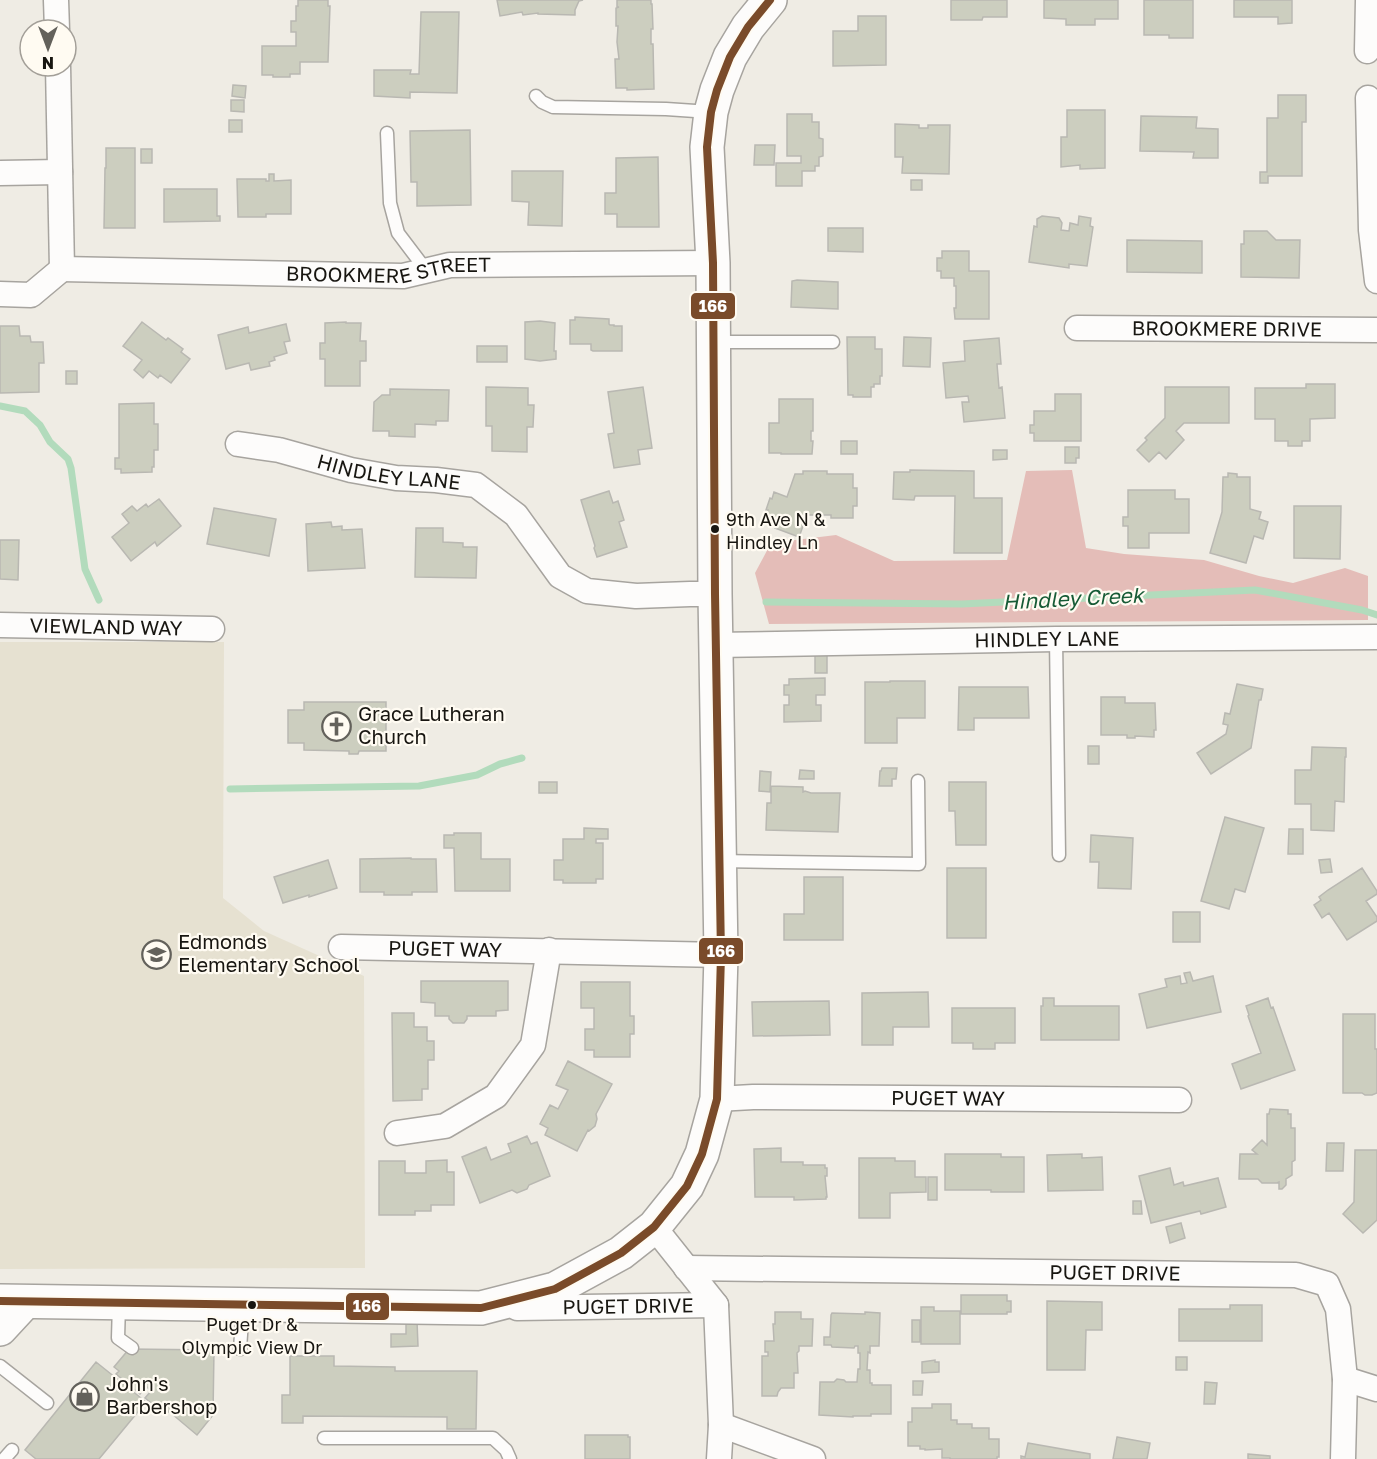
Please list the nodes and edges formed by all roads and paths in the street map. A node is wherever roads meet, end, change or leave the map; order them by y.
1 (56, 0) edge
2 (770, 0) edge
3 (1368, 0) edge
4 (57, 18) edge
5 (1367, 51) dead end
6 (58, 78) edge
7 (536, 96) dead end
8 (1368, 98) dead end
9 (711, 112) junction
10 (387, 133) dead end
11 (60, 172) junction
12 (0, 173) edge
13 (713, 263) junction
14 (62, 269) junction
15 (426, 270) junction
16 (1377, 281) edge
17 (0, 294) edge
18 (1077, 328) dead end
19 (1377, 330) edge
20 (713, 342) junction
21 (833, 342) dead end
22 (238, 444) dead end
23 (715, 594) junction
24 (0, 625) edge
25 (212, 628) dead end
26 (1377, 637) edge
27 (1056, 639) junction
28 (715, 645) junction
29 (918, 781) dead end
30 (1059, 855) dead end
31 (719, 861) junction
32 (341, 946) dead end
33 (549, 950) junction
34 (721, 955) junction
35 (717, 1099) junction
36 (1179, 1100) dead end
37 (397, 1133) dead end
38 (654, 1227) junction
39 (687, 1268) junction
40 (12, 1302) edge
41 (119, 1303) junction
42 (243, 1305) junction
43 (716, 1305) junction
44 (481, 1308) junction
45 (0, 1329) edge
46 (132, 1348) dead end
47 (240, 1349) dead end
48 (0, 1366) edge
49 (1345, 1379) junction
50 (1377, 1389) edge
51 (47, 1403) dead end
52 (721, 1425) junction
53 (324, 1438) dead end
54 (510, 1459) edge
55 (719, 1459) edge
56 (813, 1459) edge
57 (1344, 1459) edge

1 - 4 street
2 - 9 main road
3 - 5 street
6 - 11 street
7 - 9 lane
8 - 16 street
9 - 13 main road
10 - 15 lane
11 - 12 street
11 - 14 street
13 - 15 street, BROOKMERE STREET
13 - 20 main road
14 - 15 street, BROOKMERE STREET
14 - 17 street
18 - 19 street, BROOKMERE DRIVE
20 - 21 lane
20 - 23 main road
22 - 23 street, HINDLEY LANE
23 - 28 main road
24 - 25 street, VIEWLAND WAY
26 - 27 street, HINDLEY LANE
27 - 28 street, HINDLEY LANE
27 - 30 lane
28 - 31 main road
29 - 31 lane
31 - 34 main road
32 - 33 street, PUGET WAY
33 - 34 street, PUGET WAY
33 - 37 street
34 - 35 main road
35 - 36 street, PUGET WAY
35 - 38 main road
38 - 39 street
38 - 44 main road
39 - 43 street
39 - 49 street, PUGET DRIVE
40 - 41 main road, PUGET DRIVE
40 - 45 main road
41 - 42 main road, PUGET DRIVE
41 - 46 lane
42 - 44 main road, PUGET DRIVE
42 - 47 lane
43 - 44 street, PUGET DRIVE
43 - 52 street
48 - 51 lane
49 - 50 street
49 - 57 street
52 - 55 street
52 - 56 street
53 - 54 lane

